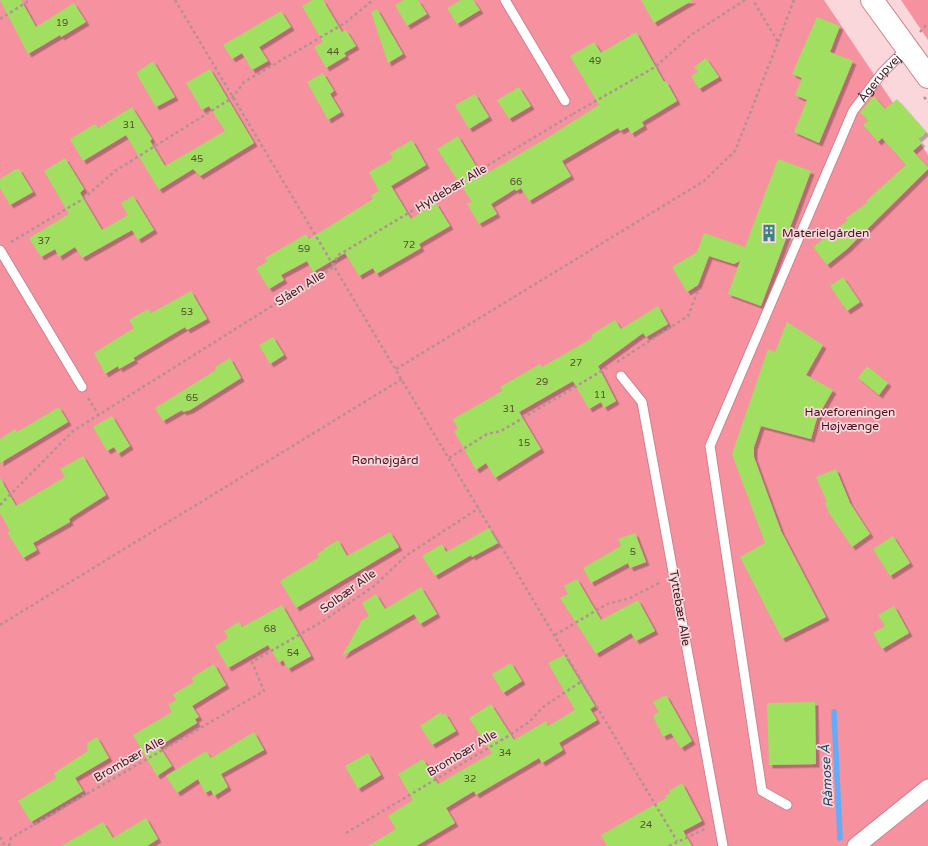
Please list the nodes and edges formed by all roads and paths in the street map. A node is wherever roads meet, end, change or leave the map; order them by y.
1 (30, 0) edge
2 (175, 0) edge
3 (373, 0) edge
4 (505, 0) edge
5 (746, 0) edge
6 (753, 0) edge
7 (794, 0) edge
8 (872, 0) edge
9 (0, 19) edge
10 (778, 42) junction
11 (907, 48) junction
12 (928, 77) edge
13 (232, 98) junction
14 (566, 101) joint
15 (573, 114) junction
16 (3, 247) edge
17 (334, 267) junction
18 (699, 288) dead end
19 (396, 369) junction
20 (621, 376) dead end
21 (402, 379) junction
22 (82, 387) joint
23 (98, 414) junction
24 (449, 458) junction
25 (0, 505) edge
26 (479, 508) junction
27 (674, 575) junction
28 (0, 625) edge
29 (555, 635) junction
30 (582, 681) junction
31 (262, 692) joint
32 (928, 788) edge
33 (787, 805) dead end
34 (718, 823) junction
35 (346, 833) dead end
36 (0, 837) edge
37 (677, 841) junction
38 (6, 846) edge
39 (9, 846) edge
40 (669, 846) edge
41 (723, 846) edge
42 (856, 846) edge

1 - 9 path
2 - 13 path, Slåen Alle
3 - 13 path
4 - 14 lane
5 - 15 path, Hyldebær Alle
6 - 10 path
7 - 10 path
8 - 11 street, Ågerupvej
10 - 19 path
11 - 12 street, Ågerupvej
11 - 33 lane, Ågerupvej
13 - 16 path
13 - 17 path, Slåen Alle
14 - 15 path
15 - 17 path, Hyldebær Alle
16 - 22 lane
17 - 19 path
17 - 23 path, Slåen Alle
18 - 24 path
19 - 21 path
20 - 27 lane, Tyttebær Alle
21 - 24 path
21 - 28 path
22 - 23 path
23 - 25 path, Slåen Alle
24 - 26 path
26 - 29 path
26 - 31 path, Solbær Alle
27 - 29 path
27 - 34 lane, Tyttebær Alle
29 - 30 path
30 - 35 path, Brombær Alle
30 - 37 path
31 - 39 path, Brombær Alle
32 - 42 street
34 - 37 path
34 - 41 lane, Tyttebær Alle
36 - 38 path
37 - 40 path

